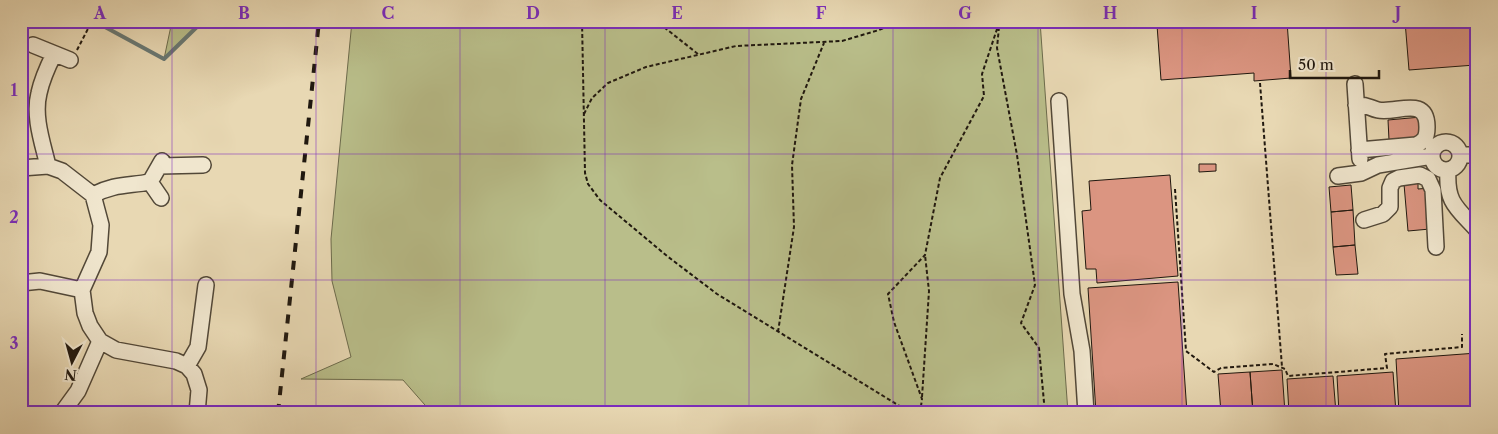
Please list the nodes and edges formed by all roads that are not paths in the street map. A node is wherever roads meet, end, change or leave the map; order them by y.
1 (34, 45) dead end
2 (54, 54) junction
3 (70, 60) road end
4 (1355, 84) dead end
5 (1059, 100) dead end
6 (1356, 106) junction
7 (1359, 150) junction
8 (1477, 154) edge
9 (1461, 155) junction
10 (1432, 156) junction
11 (203, 165) dead end
12 (48, 166) junction
13 (21, 168) edge
14 (1448, 171) junction
15 (1361, 173) junction
16 (1338, 176) dead end
17 (150, 182) junction
18 (93, 195) junction
19 (161, 198) dead end
20 (1364, 220) dead end
21 (1477, 230) edge
22 (1436, 247) dead end
23 (21, 283) edge
24 (206, 285) dead end
25 (82, 290) junction
26 (100, 341) junction
27 (187, 366) junction
28 (62, 413) edge
29 (197, 413) edge
30 (1086, 413) edge

1 - 2 street
2 - 3 street
2 - 12 street
4 - 6 street
5 - 30 street
6 - 7 street
6 - 7 street
7 - 15 street
8 - 9 street
9 - 10 street
9 - 14 street
10 - 14 street
10 - 15 street
11 - 17 street
12 - 13 street
12 - 18 street
14 - 21 street
15 - 16 street
17 - 18 street
17 - 19 street
18 - 25 street
20 - 22 street
23 - 25 street
24 - 27 street
25 - 26 street
26 - 27 street
26 - 28 street
27 - 29 street

